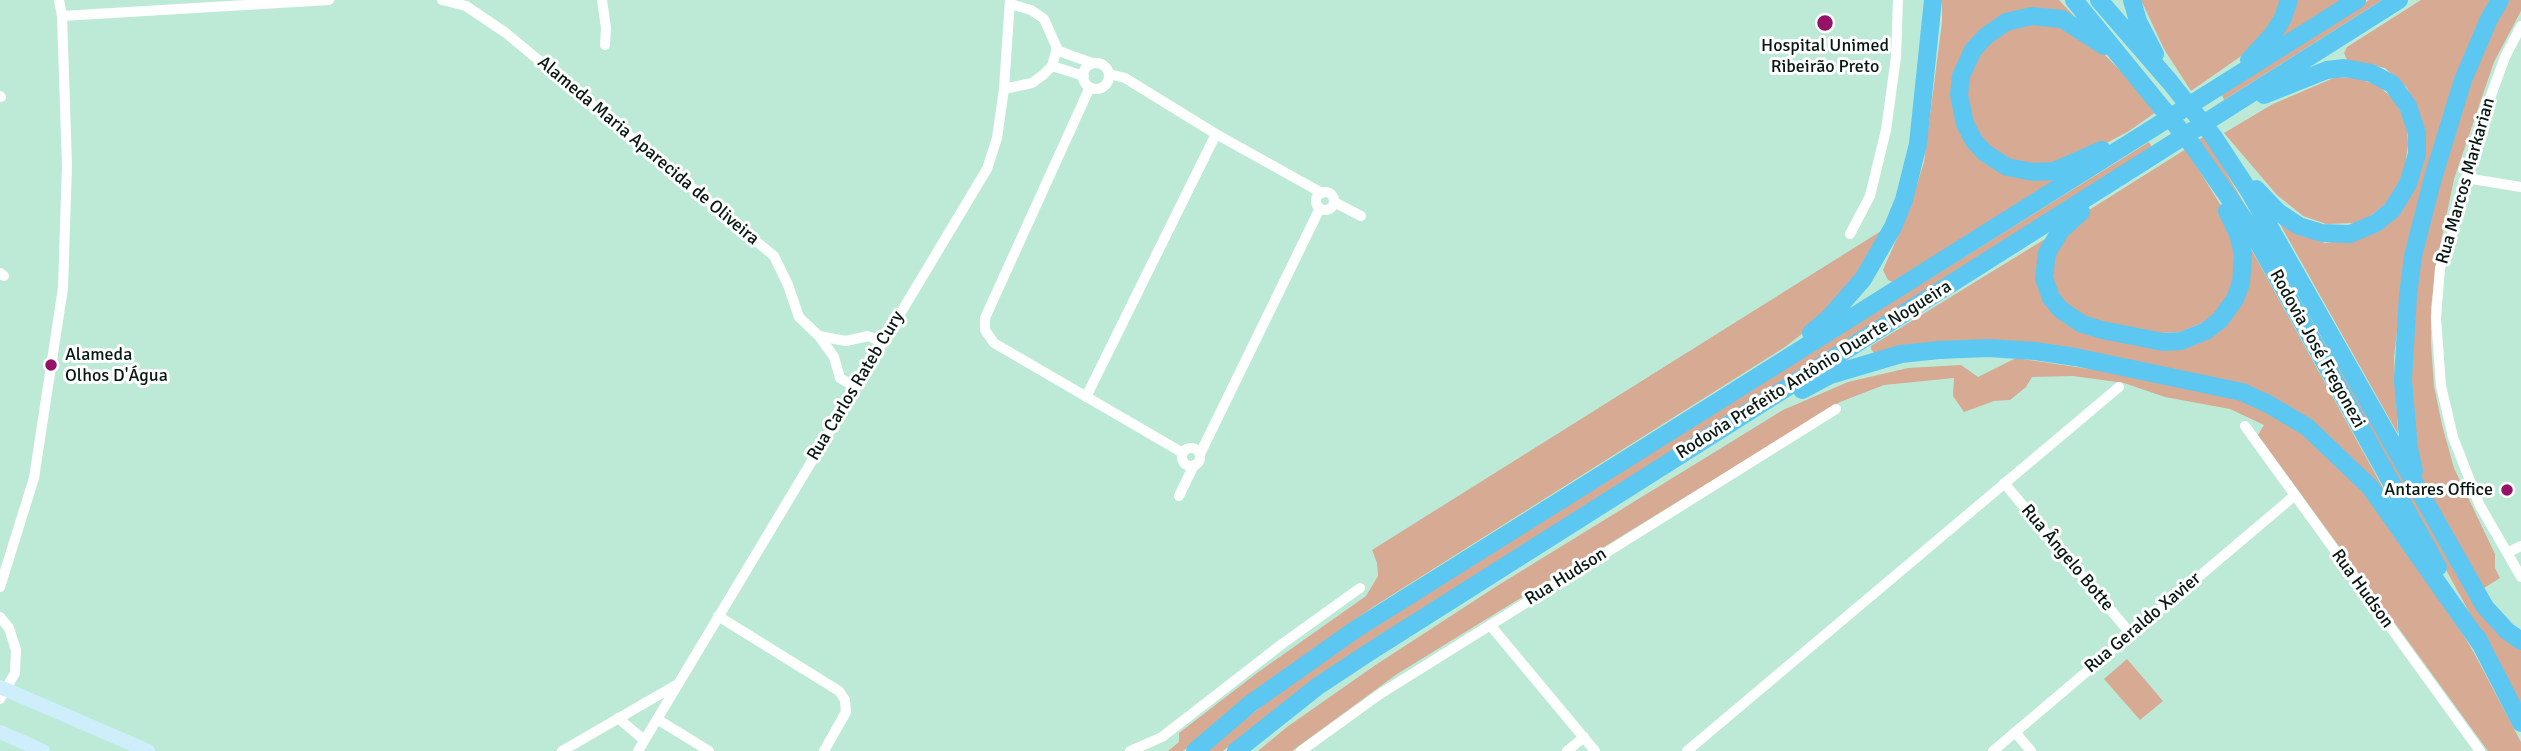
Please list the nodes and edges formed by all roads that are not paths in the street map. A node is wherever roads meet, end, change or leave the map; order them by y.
1 (59, 0) edge
2 (329, 0) edge
3 (442, 0) edge
4 (602, 0) edge
5 (1898, 0) edge
6 (1933, 0) edge
7 (2074, 0) edge
8 (2099, 0) edge
9 (2132, 0) edge
10 (2288, 0) edge
11 (2357, 0) edge
12 (2399, 0) edge
13 (2500, 0) edge
14 (1010, 2) edge
15 (61, 16) junction
16 (2521, 26) edge
17 (605, 46) dead end
18 (1056, 50) junction
19 (1092, 63) junction
20 (1052, 66) junction
21 (2136, 73) junction
22 (1110, 74) junction
23 (1084, 76) junction
24 (2170, 82) junction
25 (1090, 87) junction
26 (1004, 89) junction
27 (2207, 96) junction
28 (2215, 122) junction
29 (2154, 129) junction
30 (1216, 134) junction
31 (2193, 146) junction
32 (2143, 162) junction
33 (2466, 178) junction
34 (2521, 187) edge
35 (1322, 193) junction
36 (1334, 201) junction
37 (1320, 208) junction
38 (1361, 216) dead end
39 (1850, 234) dead end
40 (819, 336) junction
41 (846, 341) junction
42 (882, 342) junction
43 (834, 357) junction
44 (855, 387) junction
45 (2119, 387) dead end
46 (1086, 397) junction
47 (1836, 409) dead end
48 (1690, 420) junction
49 (2245, 426) dead end
50 (1706, 439) junction
51 (1183, 453) junction
52 (1200, 454) junction
53 (1195, 465) junction
54 (2004, 483) junction
55 (2420, 495) junction
56 (1179, 496) dead end
57 (2294, 496) junction
58 (2521, 546) edge
59 (2507, 553) junction
60 (2521, 577) edge
61 (0, 587) edge
62 (1360, 588) dead end
63 (718, 616) junction
64 (0, 617) edge
65 (1490, 625) junction
66 (2130, 633) junction
67 (2521, 641) edge
68 (2482, 646) junction
69 (678, 684) junction
70 (1, 692) edge
71 (1250, 704) junction
72 (618, 718) junction
73 (657, 719) junction
74 (2521, 723) edge
75 (0, 732) edge
76 (2015, 732) junction
77 (1584, 737) junction
78 (644, 740) junction
79 (43, 751) edge
80 (148, 751) edge
81 (562, 751) edge
82 (638, 751) edge
83 (709, 751) edge
84 (824, 751) edge
85 (1130, 751) edge
86 (1188, 751) edge
87 (1195, 751) edge
88 (1236, 751) edge
89 (1301, 751) edge
90 (1567, 751) edge
91 (1595, 751) edge
92 (1687, 751) edge
93 (1993, 751) edge
94 (2031, 751) edge
95 (2480, 751) edge

1 - 15 street
2 - 15 street
3 - 40 street, Alameda Maria Aparecida de Oliveira
4 - 17 street
5 - 39 street
6 - 48 highway
7 - 21 highway, Rodovia José Fregonezi
8 - 24 highway, Rodovia José Fregonezi
9 - 24 highway
10 - 27 highway
11 - 27 highway, Rodovia Prefeito Antônio Duarte Nogueira
12 - 28 highway, Rodovia Prefeito Antônio Duarte Nogueira
13 - 55 highway
14 - 18 street
14 - 26 street, Rua Carlos Rateb Cury
15 - 61 street
16 - 33 street, Rua Marcos Markarian
18 - 19 street
18 - 20 street
19 - 22 street
19 - 23 street
20 - 23 street
20 - 26 street
21 - 29 highway
21 - 31 highway, Rodovia José Fregonezi
22 - 25 street
22 - 30 street
23 - 25 street
24 - 28 highway, Rodovia José Fregonezi
25 - 46 street
26 - 42 street, Rua Carlos Rateb Cury
27 - 29 highway, Rodovia Prefeito Antônio Duarte Nogueira
28 - 28 highway
28 - 32 highway, Rodovia Prefeito Antônio Duarte Nogueira
28 - 55 highway, Rodovia José Fregonezi
29 - 48 highway, Rodovia Prefeito Antônio Duarte Nogueira
30 - 35 street
30 - 46 street
31 - 32 highway
31 - 68 highway, Rodovia José Fregonezi
32 - 50 highway, Rodovia Prefeito Antônio Duarte Nogueira
33 - 34 street
33 - 59 street, Rua Marcos Markarian
35 - 36 street
35 - 37 street
36 - 37 street
36 - 38 street
37 - 52 street
40 - 41 street
40 - 43 street, Alameda Maria Aparecida de Oliveira
41 - 42 street
41 - 43 street
42 - 44 street, Rua Carlos Rateb Cury
43 - 44 street, Alameda Maria Aparecida de Oliveira
44 - 63 street, Rua Carlos Rateb Cury
45 - 54 street
46 - 51 street
47 - 65 street, Rua Hudson
48 - 71 highway, Rodovia Prefeito Antônio Duarte Nogueira
49 - 57 street, Rua Hudson
50 - 68 highway
50 - 88 highway, Rodovia Prefeito Antônio Duarte Nogueira
51 - 52 street
51 - 53 street
52 - 53 street
53 - 56 street
54 - 66 street, Rua Ângelo Botte
54 - 92 street
55 - 67 highway, Rodovia José Fregonezi
57 - 66 street, Rua Geraldo Xavier
57 - 95 street, Rua Hudson
58 - 59 street
59 - 60 street, Rua Marcos Markarian
62 - 85 street
63 - 69 street, Rua Carlos Rateb Cury
63 - 84 street
64 - 70 street
65 - 77 street
65 - 89 street, Rua Hudson
66 - 76 street, Rua Geraldo Xavier
68 - 74 highway, Rodovia José Fregonezi
69 - 72 street
69 - 73 street, Rua Carlos Rateb Cury
70 - 80 street
71 - 86 highway
71 - 87 highway, Rodovia Prefeito Antônio Duarte Nogueira
72 - 78 street
72 - 81 street
73 - 78 street, Rua Carlos Rateb Cury
73 - 83 street
75 - 79 street
76 - 93 street, Rua Geraldo Xavier
76 - 94 street
77 - 90 street
77 - 91 street
78 - 82 street, Rua Carlos Rateb Cury

